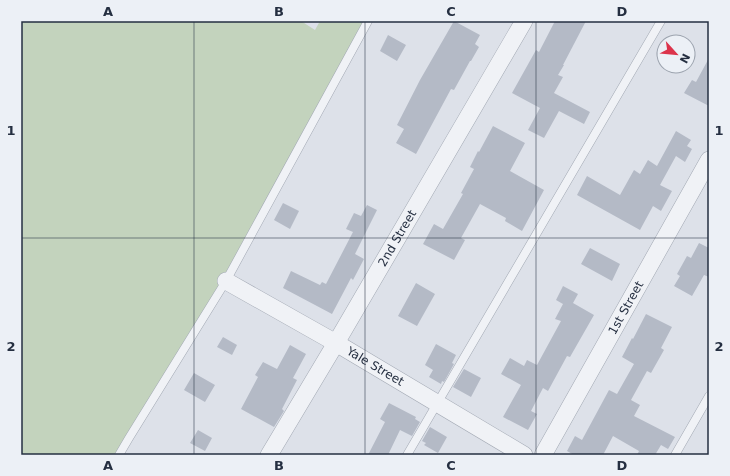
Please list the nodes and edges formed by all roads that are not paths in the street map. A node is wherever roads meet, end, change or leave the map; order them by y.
1 (368, 21) edge
2 (524, 21) edge
3 (661, 21) edge
4 (709, 160) edge
5 (226, 281) junction
6 (336, 343) junction
7 (709, 396) edge
8 (438, 404) junction
9 (119, 455) edge
10 (269, 455) edge
11 (408, 455) edge
12 (524, 455) edge
13 (543, 455) edge
14 (675, 455) edge

1 - 5 lane
2 - 6 street, 2nd Street
3 - 8 lane
4 - 13 street, 1st Street
5 - 6 street, Yale Street
5 - 9 lane
6 - 8 street, Yale Street
6 - 10 street, 2nd Street
7 - 14 lane
8 - 11 lane
8 - 12 street, Yale Street

